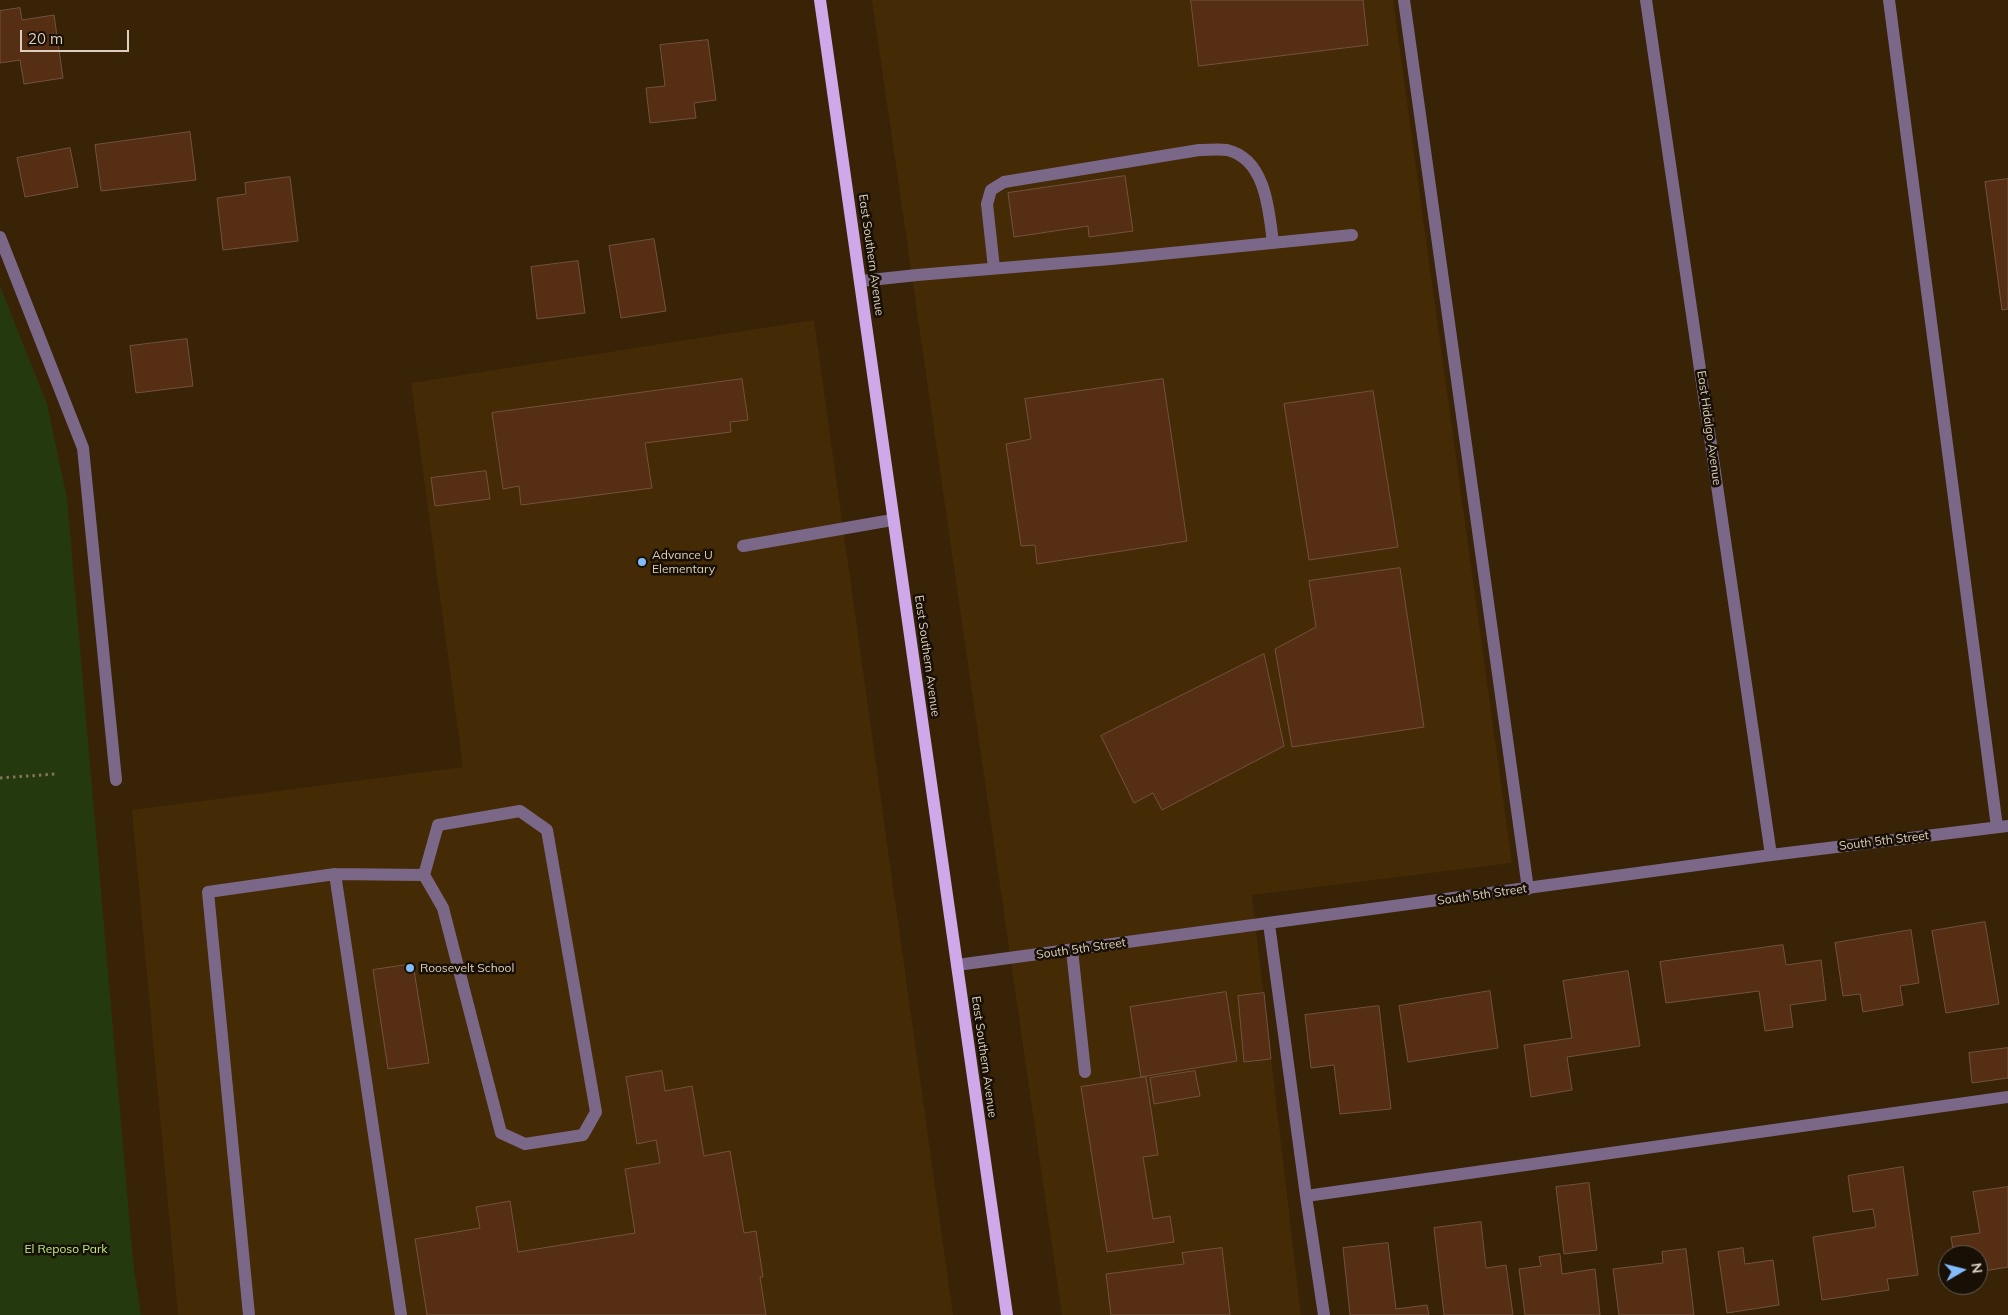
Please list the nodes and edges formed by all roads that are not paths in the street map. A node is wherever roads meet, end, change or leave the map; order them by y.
1 (820, 0) edge
2 (1404, 0) edge
3 (1646, 0) edge
4 (1889, 0) edge
5 (1352, 235) dead end
6 (0, 237) edge
7 (1273, 243) junction
8 (994, 268) junction
9 (861, 281) junction
10 (892, 520) junction
11 (743, 546) dead end
12 (116, 780) dead end
13 (2003, 827) edge
14 (1771, 855) junction
15 (335, 874) junction
16 (424, 875) junction
17 (1528, 889) junction
18 (1269, 924) junction
19 (1072, 950) junction
20 (957, 965) junction
21 (1085, 1072) dead end
22 (2008, 1097) edge
23 (1306, 1196) junction
24 (249, 1315) edge
25 (401, 1315) edge
26 (1007, 1315) edge
27 (1324, 1315) edge

1 - 9 main road, East Southern Avenue
2 - 17 street
3 - 14 street, East Hidalgo Avenue
4 - 13 street
5 - 7 street
6 - 12 street
7 - 8 street
7 - 8 street
8 - 9 street
9 - 10 main road, East Southern Avenue
10 - 11 street
10 - 20 main road, East Southern Avenue
13 - 14 street, South 5th Street
14 - 17 street, South 5th Street
15 - 16 street
15 - 24 street
15 - 25 street
16 - 16 street
17 - 18 street, South 5th Street
18 - 19 street, South 5th Street
18 - 23 street
19 - 20 street, South 5th Street
19 - 21 street
20 - 26 main road, East Southern Avenue
22 - 23 street
23 - 27 street

